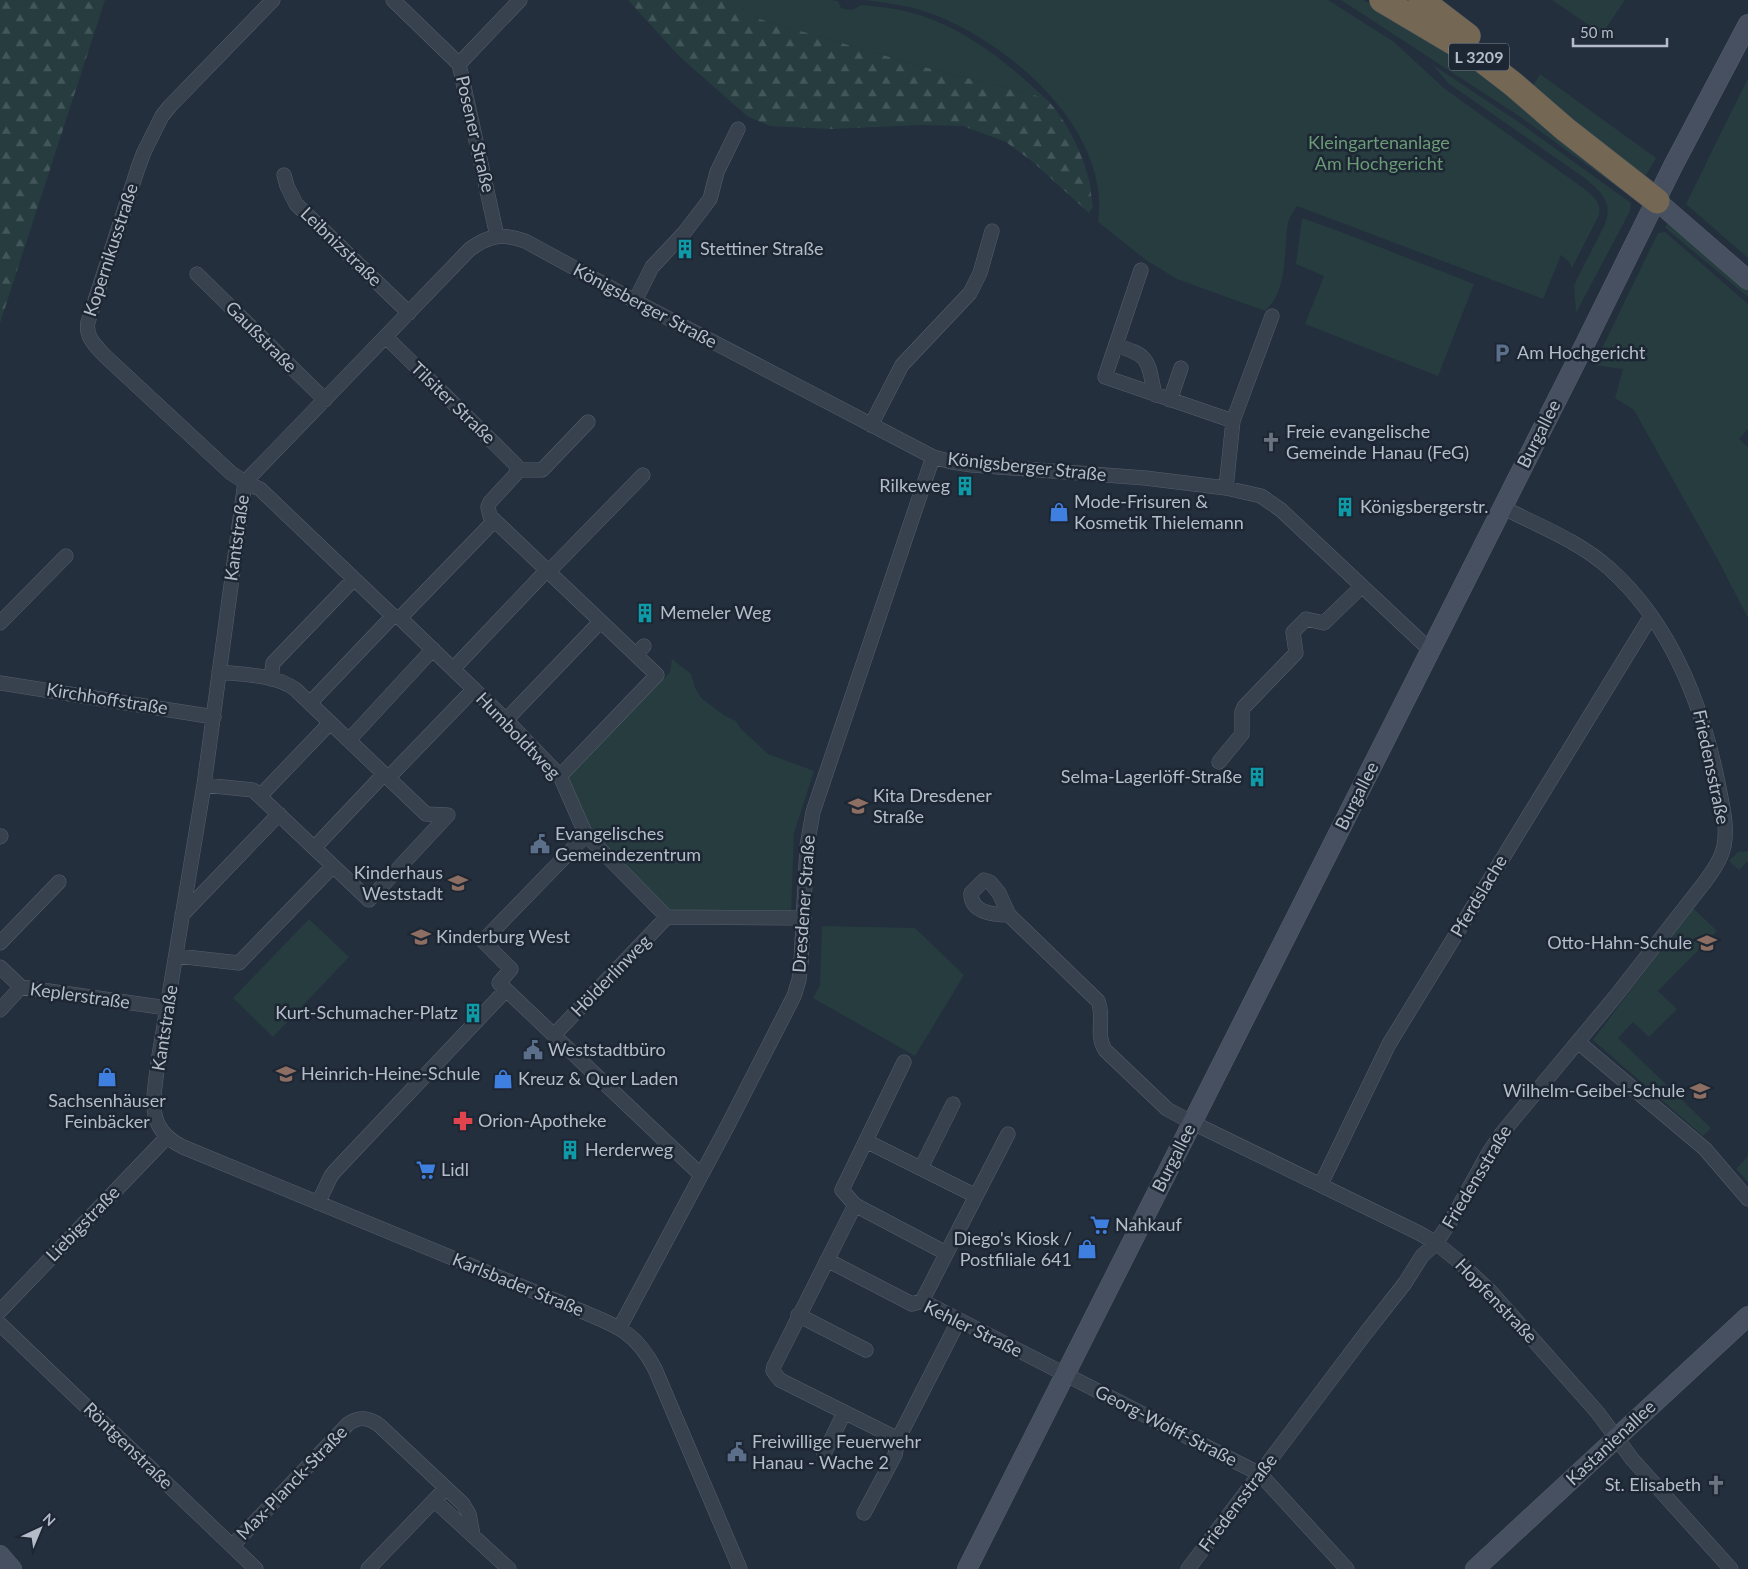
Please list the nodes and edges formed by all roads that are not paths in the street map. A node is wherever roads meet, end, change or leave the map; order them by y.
1 (273, 0) edge
2 (392, 0) edge
3 (520, 0) edge
4 (1382, 0) edge
5 (1421, 0) edge
6 (1748, 24) edge
7 (459, 64) junction
8 (738, 129) dead end
9 (1565, 129) junction
10 (284, 175) dead end
11 (1657, 201) junction
12 (992, 231) dead end
13 (497, 236) junction
14 (1141, 270) dead end
15 (197, 274) dead end
16 (1748, 280) edge
17 (635, 301) junction
18 (409, 313) junction
19 (1272, 316) dead end
20 (386, 337) junction
21 (1116, 345) junction
22 (1181, 368) dead end
23 (1155, 394) junction
24 (325, 400) junction
25 (1170, 400) junction
26 (1233, 421) junction
27 (588, 422) dead end
28 (871, 425) junction
29 (933, 457) junction
30 (517, 470) junction
31 (643, 475) dead end
32 (245, 482) junction
33 (1226, 488) junction
34 (1502, 507) junction
35 (494, 521) junction
36 (66, 556) dead end
37 (546, 571) junction
38 (354, 579) junction
39 (1362, 586) junction
40 (1651, 616) junction
41 (397, 617) junction
42 (600, 622) junction
43 (0, 623) edge
44 (433, 649) junction
45 (1430, 650) junction
46 (453, 669) junction
47 (219, 672) junction
48 (271, 679) junction
49 (0, 682) edge
50 (474, 688) junction
51 (310, 703) junction
52 (214, 717) junction
53 (506, 720) junction
54 (330, 723) junction
55 (349, 740) junction
56 (1219, 762) dead end
57 (386, 776) junction
58 (560, 776) junction
59 (204, 785) junction
60 (260, 796) junction
61 (279, 814) junction
62 (586, 836) junction
63 (314, 848) junction
64 (333, 866) junction
65 (59, 882) dead end
66 (182, 915) junction
67 (1009, 915) dead end
68 (667, 917) junction
69 (804, 918) junction
70 (0, 943) edge
71 (177, 956) junction
72 (0, 967) edge
73 (21, 988) junction
74 (506, 990) junction
75 (167, 1008) junction
76 (0, 1010) edge
77 (554, 1035) junction
78 (1578, 1042) junction
79 (904, 1062) dead end
80 (953, 1104) dead end
81 (1191, 1122) junction
82 (1008, 1134) dead end
83 (166, 1138) junction
84 (866, 1141) junction
85 (920, 1168) junction
86 (700, 1175) junction
87 (1321, 1184) junction
88 (976, 1196) junction
89 (1748, 1199) edge
90 (318, 1203) junction
91 (855, 1205) junction
92 (1436, 1243) junction
93 (946, 1253) junction
94 (827, 1260) junction
95 (922, 1301) junction
96 (0, 1311) edge
97 (798, 1316) junction
98 (1748, 1316) edge
99 (959, 1320) junction
100 (0, 1324) edge
101 (620, 1328) junction
102 (866, 1350) dead end
103 (1065, 1375) junction
104 (844, 1413) junction
105 (1616, 1438) junction
106 (898, 1439) junction
107 (824, 1454) dead end
108 (1260, 1474) junction
109 (446, 1488) junction
110 (434, 1500) junction
111 (864, 1513) dead end
112 (473, 1535) junction
113 (232, 1546) junction
114 (0, 1555) edge
115 (12, 1569) edge
116 (256, 1569) edge
117 (368, 1569) edge
118 (509, 1569) edge
119 (740, 1569) edge
120 (967, 1569) edge
121 (1188, 1569) edge
122 (1347, 1569) edge
123 (1475, 1569) edge
124 (1732, 1569) edge

1 - 32 street, Kopernikusstraße
2 - 7 street, Posener Straße
3 - 7 street
4 - 9 highway, L 3209
5 - 9 highway, L 3209
6 - 11 street, Burgallee
7 - 13 street, Posener Straße
8 - 17 street
9 - 11 highway, L 3209
10 - 18 street, Leibnizstraße
11 - 16 street, L 3209
11 - 34 street, Burgallee
12 - 28 street
13 - 17 street, Königsberger Straße
13 - 18 street, Kantstraße
14 - 21 street
15 - 24 street, Gaußstraße
17 - 28 street, Königsberger Straße
18 - 20 street, Kantstraße
19 - 26 street
20 - 24 street, Kantstraße
20 - 30 street, Tilsiter Straße
21 - 23 street
21 - 23 street
22 - 25 street
23 - 25 street
24 - 32 street, Kantstraße
25 - 26 street
26 - 33 street
27 - 30 street
28 - 29 street, Königsberger Straße
29 - 33 street, Königsberger Straße
29 - 69 street, Dresdener Straße
30 - 35 street
31 - 37 street
32 - 38 street, Humboldtweg
32 - 47 street, Kantstraße
33 - 39 street, Königsberger Straße
34 - 40 street, Friedensstraße
34 - 45 street, Burgallee
35 - 37 street
35 - 41 street
36 - 43 street
37 - 42 street
37 - 46 street
38 - 41 street, Humboldtweg
38 - 48 street
39 - 45 street, Königsberger Straße
39 - 56 street
40 - 78 street, Friedensstraße
40 - 87 street, Pferdslache
41 - 44 street, Humboldtweg
41 - 51 street
42 - 53 street
42 - 58 street
44 - 46 street, Humboldtweg
44 - 55 street
45 - 81 street, Burgallee
46 - 50 street, Humboldtweg
47 - 48 street
47 - 52 street, Kantstraße
48 - 51 street
49 - 52 street, Kirchhoffstraße
50 - 53 street, Humboldtweg
50 - 57 street
51 - 54 street
52 - 59 street, Kantstraße
53 - 58 street, Humboldtweg
54 - 55 street
54 - 60 street
55 - 57 street
57 - 63 street
57 - 64 street
58 - 62 street, Humboldtweg
59 - 60 street
59 - 66 street, Kantstraße
60 - 61 street
61 - 63 street
61 - 66 street
62 - 68 street, Humboldtweg
62 - 74 street
63 - 64 street
64 - 71 street
65 - 70 street
66 - 71 street, Kantstraße
67 - 81 street, Hopfenstraße
68 - 69 street
68 - 77 street, Hölderlinweg
69 - 86 street, Dresdener Straße
71 - 75 street, Kantstraße
72 - 73 street, Keplerstraße
73 - 75 street, Keplerstraße
73 - 76 street
74 - 77 street
74 - 90 street
75 - 83 street, Kantstraße
77 - 86 street
78 - 89 street
78 - 92 street, Friedensstraße
79 - 84 street
80 - 85 street
81 - 87 street, Hopfenstraße
81 - 103 street, Burgallee
82 - 88 street
83 - 90 street, Karlsbader Straße
83 - 96 street, Liebigstraße
84 - 85 street
84 - 91 street
85 - 88 street
86 - 101 street, Dresdener Straße
87 - 92 street, Hopfenstraße
88 - 93 street
90 - 101 street, Karlsbader Straße
91 - 93 street
91 - 94 street
92 - 105 street, Hopfenstraße
92 - 108 street, Friedensstraße
93 - 95 street
94 - 95 street, Kehler Straße
94 - 97 street
95 - 99 street, Kehler Straße
97 - 102 street
97 - 104 street
98 - 105 street, Kastanienallee
99 - 103 street, Kehler Straße
99 - 106 street
100 - 113 street, Röntgenstraße
101 - 119 street, Karlsbader Straße
103 - 108 street, Georg-Wolff-Straße
103 - 120 street, Burgallee
104 - 106 street
104 - 107 street
105 - 123 street, Kastanienallee
105 - 124 street, Hopfenstraße
106 - 111 street
108 - 121 street, Friedensstraße
108 - 122 street, Georg-Wolff-Straße
109 - 110 street
109 - 112 street, Max-Planck-Straße
109 - 113 street, Max-Planck-Straße
110 - 112 street
110 - 117 street
112 - 118 street
113 - 116 street, Röntgenstraße
114 - 115 street

